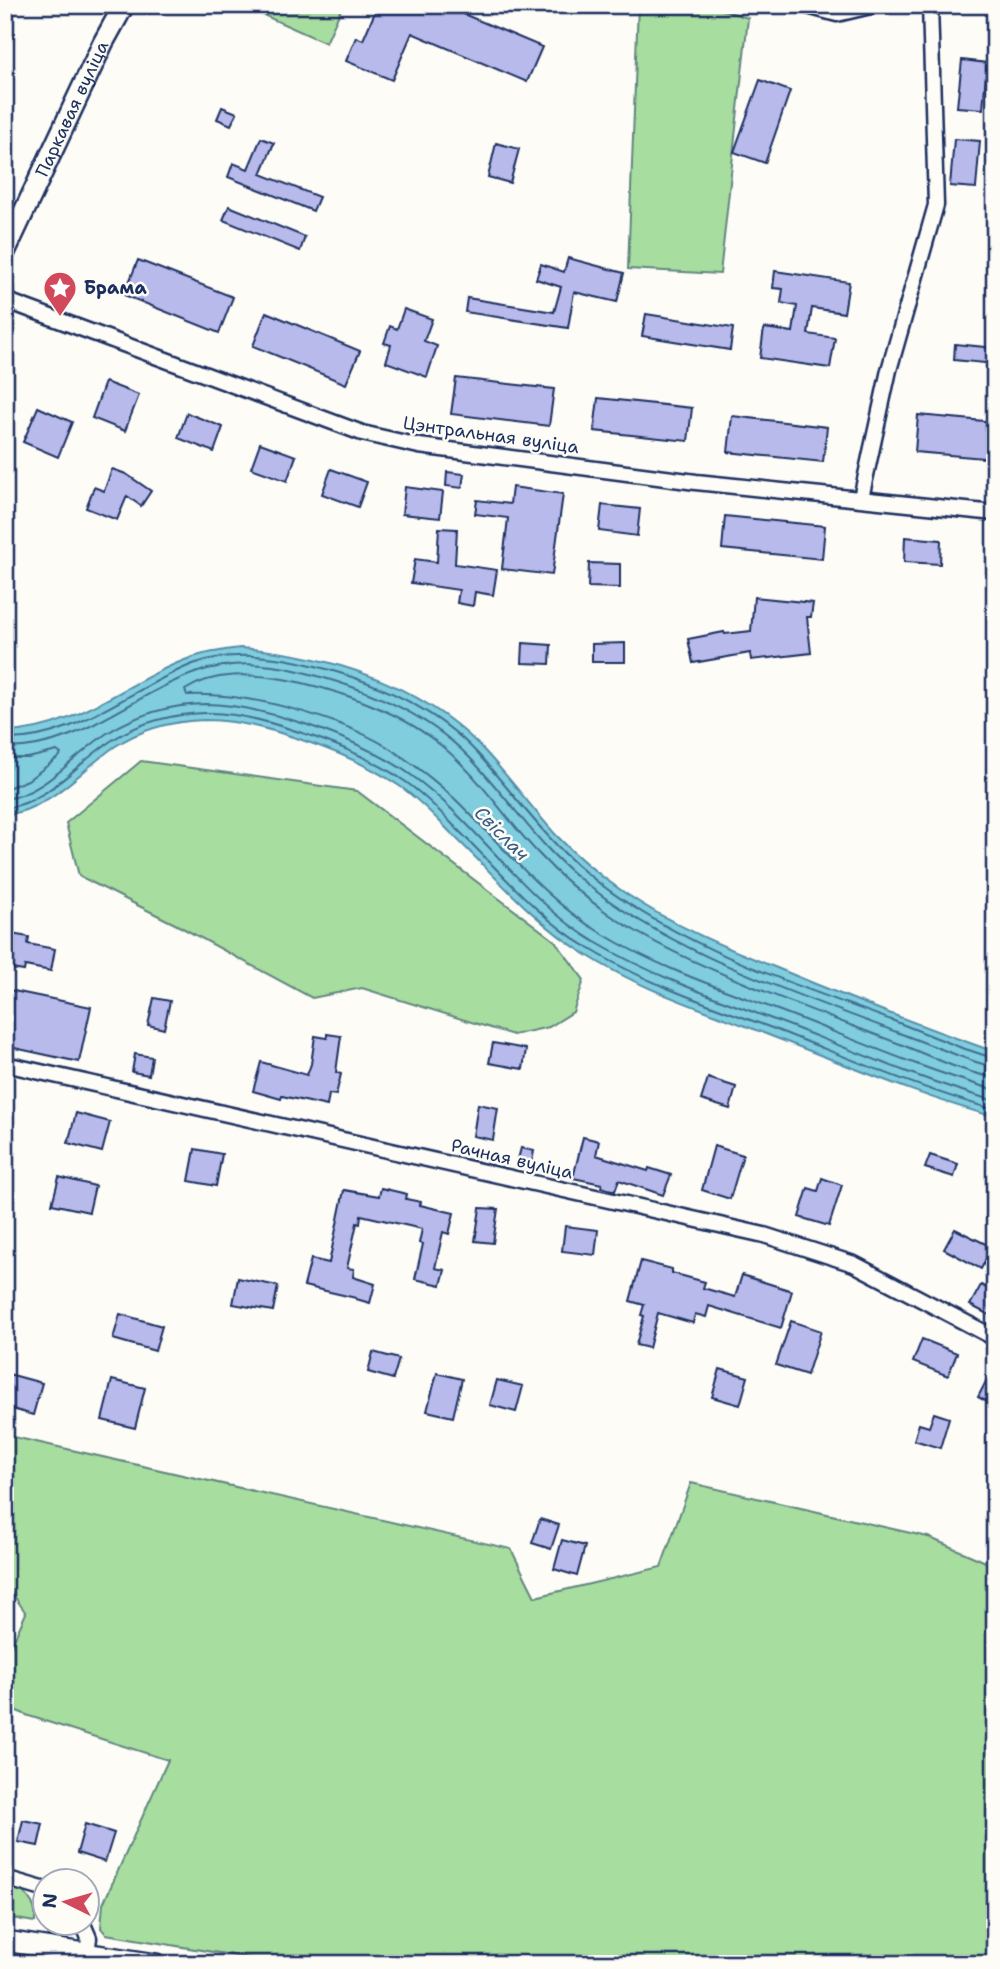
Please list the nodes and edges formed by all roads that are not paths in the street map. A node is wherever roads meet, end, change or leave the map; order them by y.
1 (124, 5) edge
2 (804, 5) edge
3 (875, 5) edge
4 (930, 5) edge
5 (5, 252) edge
6 (5, 300) edge
7 (861, 498) junction
8 (995, 513) edge
9 (5, 1064) edge
10 (995, 1338) edge
11 (5, 1878) edge
12 (32, 1886) edge
13 (89, 1938) edge
14 (5, 1941) edge
15 (87, 1954) junction
16 (156, 1964) edge

1 - 5 main road, Паркавая вуліца
2 - 3 street
4 - 7 street
6 - 7 street, Цэнтральная вуліца
7 - 8 street, Цэнтральная вуліца
9 - 10 street, Рачная вуліца
11 - 12 street
13 - 15 street
14 - 15 main road
15 - 16 main road

